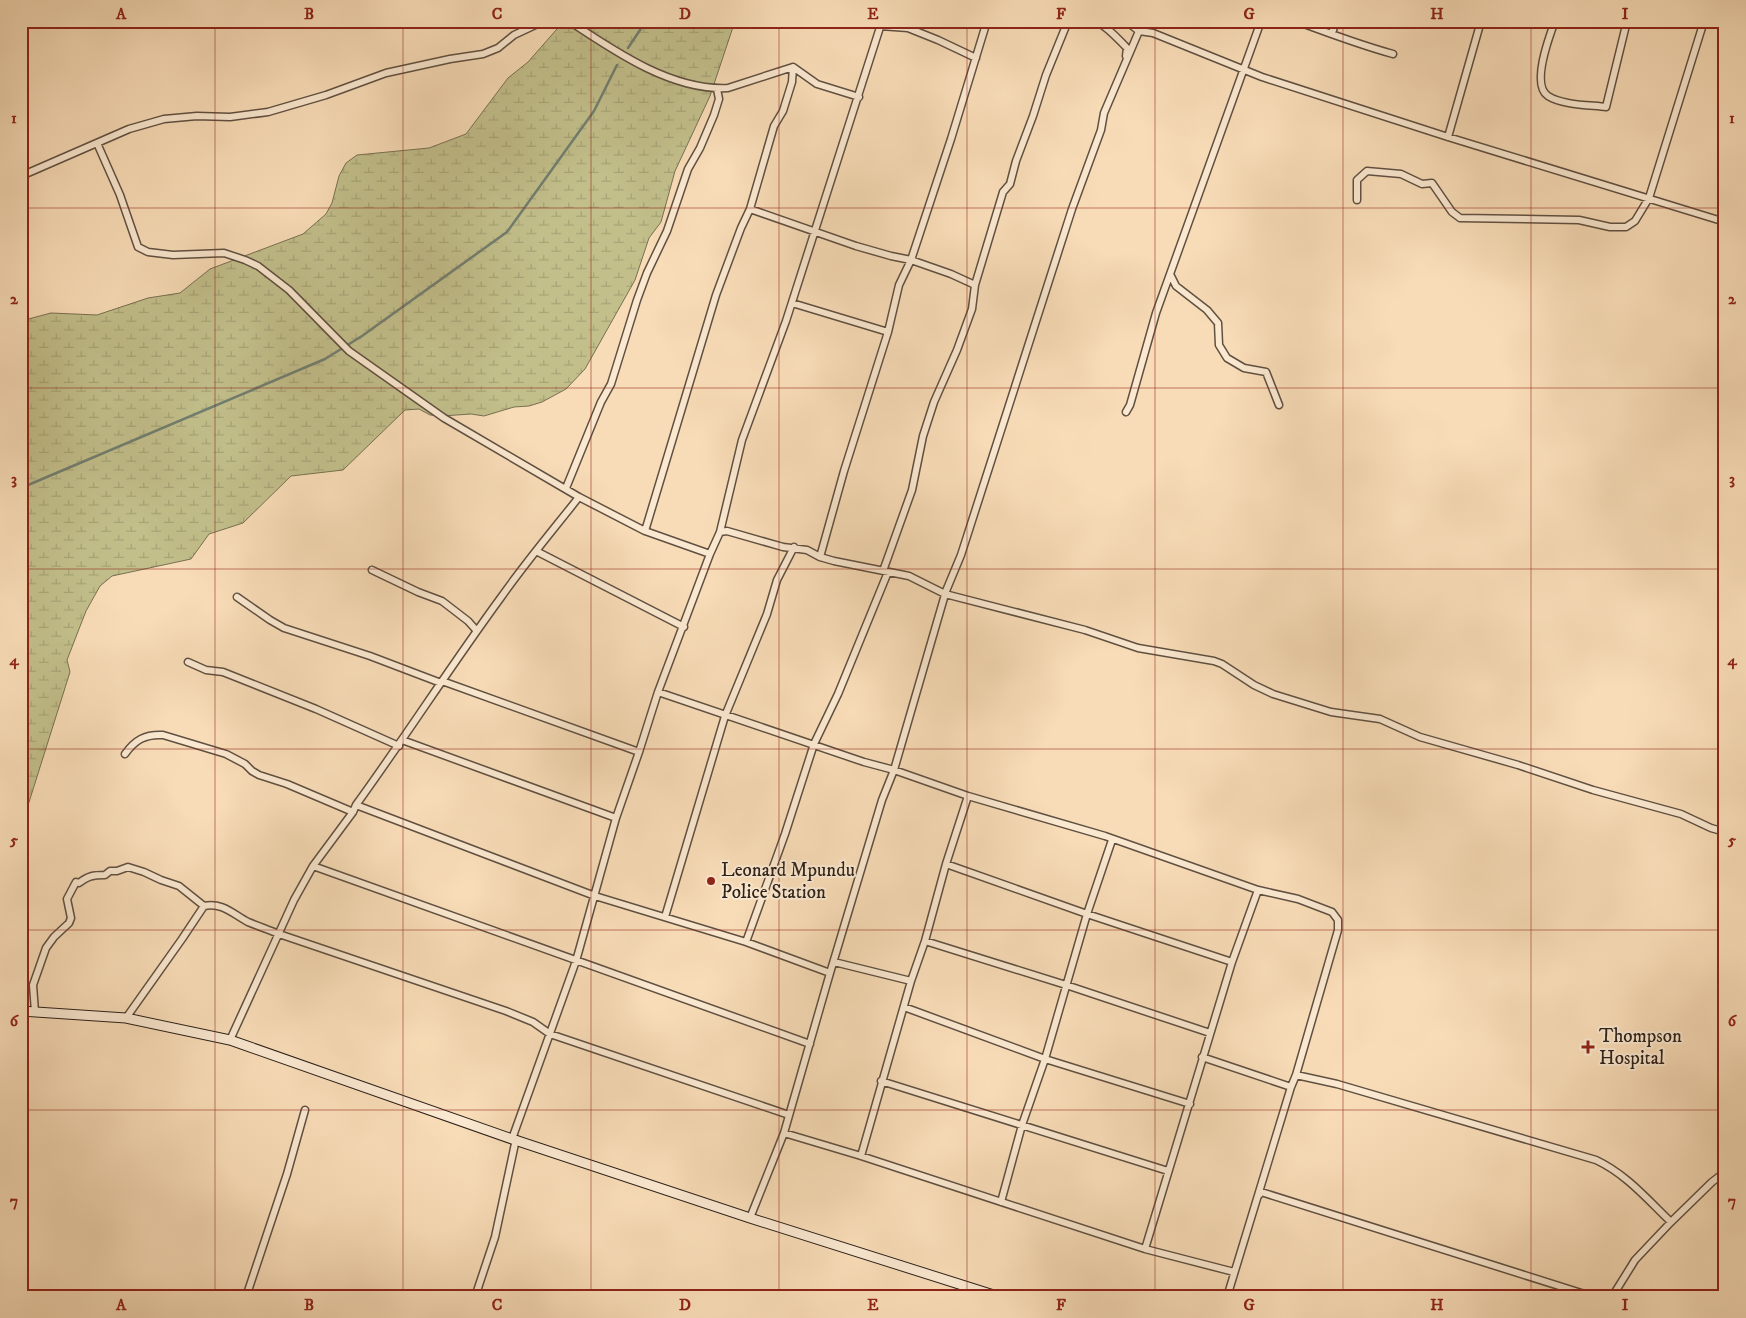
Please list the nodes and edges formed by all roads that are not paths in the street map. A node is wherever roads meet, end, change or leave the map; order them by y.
1 (544, 21) edge
2 (569, 21) edge
3 (987, 21) edge
4 (1068, 21) edge
5 (1096, 21) edge
6 (1126, 21) edge
7 (1261, 21) edge
8 (1296, 21) edge
9 (1336, 21) edge
10 (1481, 21) edge
11 (1555, 21) edge
12 (1627, 21) edge
13 (1704, 21) edge
14 (881, 24) edge
15 (1138, 31) junction
16 (1332, 33) junction
17 (1393, 54) dead end
18 (976, 58) junction
19 (1126, 60) junction
20 (793, 66) junction
21 (1245, 70) junction
22 (717, 89) junction
23 (859, 97) junction
24 (1448, 137) junction
25 (96, 143) junction
26 (21, 176) edge
27 (1649, 198) junction
28 (1357, 200) dead end
29 (750, 209) junction
30 (1725, 222) edge
31 (814, 232) junction
32 (911, 260) junction
33 (1171, 276) junction
34 (975, 285) junction
35 (792, 303) junction
36 (888, 332) junction
37 (1279, 405) dead end
38 (1126, 412) dead end
39 (566, 488) junction
40 (579, 497) junction
41 (645, 531) junction
42 (720, 532) junction
43 (794, 547) junction
44 (536, 551) junction
45 (710, 554) junction
46 (820, 557) junction
47 (372, 570) dead end
48 (886, 571) junction
49 (945, 594) junction
50 (237, 597) dead end
51 (684, 626) junction
52 (477, 631) junction
53 (188, 662) dead end
54 (441, 682) junction
55 (658, 692) junction
56 (725, 716) junction
57 (401, 743) junction
58 (814, 744) junction
59 (639, 752) junction
60 (125, 754) dead end
61 (894, 770) junction
62 (968, 796) junction
63 (356, 804) junction
64 (353, 812) junction
65 (616, 818) junction
66 (1725, 832) edge
67 (1112, 840) junction
68 (946, 864) junction
69 (313, 866) junction
70 (1258, 890) junction
71 (595, 896) junction
72 (204, 906) junction
73 (1087, 914) junction
74 (665, 917) junction
75 (279, 934) junction
76 (926, 941) junction
77 (746, 942) junction
78 (576, 961) junction
79 (834, 962) junction
80 (1232, 962) junction
81 (830, 973) junction
82 (911, 981) junction
83 (1066, 985) junction
84 (904, 1007) junction
85 (21, 1011) edge
86 (35, 1012) junction
87 (126, 1018) junction
88 (550, 1034) junction
89 (1210, 1034) junction
90 (230, 1040) junction
91 (810, 1044) junction
92 (1202, 1057) junction
93 (1045, 1060) junction
94 (1296, 1075) junction
95 (881, 1081) junction
96 (1291, 1087) junction
97 (1190, 1104) junction
98 (305, 1110) dead end
99 (789, 1115) junction
100 (1022, 1125) junction
101 (784, 1133) junction
102 (514, 1139) junction
103 (861, 1156) junction
104 (1168, 1171) junction
105 (1725, 1172) edge
106 (1258, 1198) junction
107 (1002, 1202) junction
108 (750, 1218) junction
109 (1671, 1222) junction
110 (1145, 1249) junction
111 (1234, 1272) junction
112 (246, 1297) edge
113 (474, 1297) edge
114 (1000, 1297) edge
115 (1227, 1297) edge
116 (1594, 1297) edge
117 (1612, 1297) edge

1 - 25 street
2 - 22 street
3 - 18 street
4 - 34 street
5 - 19 street
6 - 15 street
7 - 21 street
8 - 16 street
9 - 16 street
10 - 24 street
11 - 12 street
13 - 27 street
14 - 18 street
14 - 23 street
15 - 19 street
15 - 21 street
16 - 17 street
18 - 32 street
19 - 49 street
20 - 22 street
20 - 23 street
20 - 29 street
21 - 24 street
21 - 33 street
22 - 39 street
23 - 31 street
24 - 27 street
25 - 26 street
25 - 39 street
27 - 28 street
27 - 30 street
29 - 31 street
29 - 41 street
31 - 32 street
31 - 35 street
32 - 34 street
32 - 36 street
33 - 37 street
33 - 38 street
34 - 48 street
35 - 36 street
35 - 42 street
36 - 46 street
39 - 40 street
40 - 41 street
40 - 44 street
41 - 45 street
42 - 43 street
42 - 45 street
43 - 46 street
43 - 56 street
44 - 51 street
44 - 52 street
45 - 51 street
46 - 48 street
47 - 52 street
48 - 49 street
48 - 58 street
49 - 61 street
49 - 66 street
50 - 54 street
51 - 55 street
52 - 54 street
53 - 57 street
54 - 57 street
54 - 59 street
55 - 56 street
55 - 59 street
56 - 58 street
56 - 74 street
57 - 63 street
57 - 65 street
58 - 61 street
58 - 77 street
59 - 65 street
60 - 64 street
61 - 62 street
61 - 79 street
62 - 67 street
62 - 68 street
63 - 64 street
63 - 71 street
64 - 69 street
65 - 71 street
67 - 70 street
67 - 73 street
68 - 73 street
68 - 76 street
69 - 75 street
69 - 78 street
70 - 80 street
70 - 94 street
71 - 74 street
71 - 78 street
72 - 75 street
72 - 86 street
72 - 87 street
73 - 80 street
73 - 83 street
74 - 77 street
75 - 88 street
75 - 90 street
76 - 82 street
76 - 83 street
77 - 81 street
78 - 88 street
78 - 91 street
79 - 81 street
79 - 82 street
80 - 89 street
81 - 91 street
82 - 84 street
83 - 89 street
83 - 93 street
84 - 93 street
84 - 95 street
85 - 86 street
86 - 87 street
87 - 90 street
88 - 99 street
88 - 102 street
89 - 92 street
90 - 102 street
91 - 99 street
92 - 96 street
92 - 97 street
93 - 97 street
93 - 100 street
94 - 96 street
94 - 109 street
95 - 100 street
95 - 103 street
96 - 106 street
97 - 104 street
98 - 112 street
99 - 101 street
100 - 104 street
100 - 107 street
101 - 103 street
101 - 108 street
102 - 108 street
102 - 113 street
103 - 107 street
104 - 110 street
105 - 109 street
106 - 111 street
106 - 116 street
107 - 110 street
108 - 114 street
109 - 117 street
110 - 111 street
111 - 115 street

